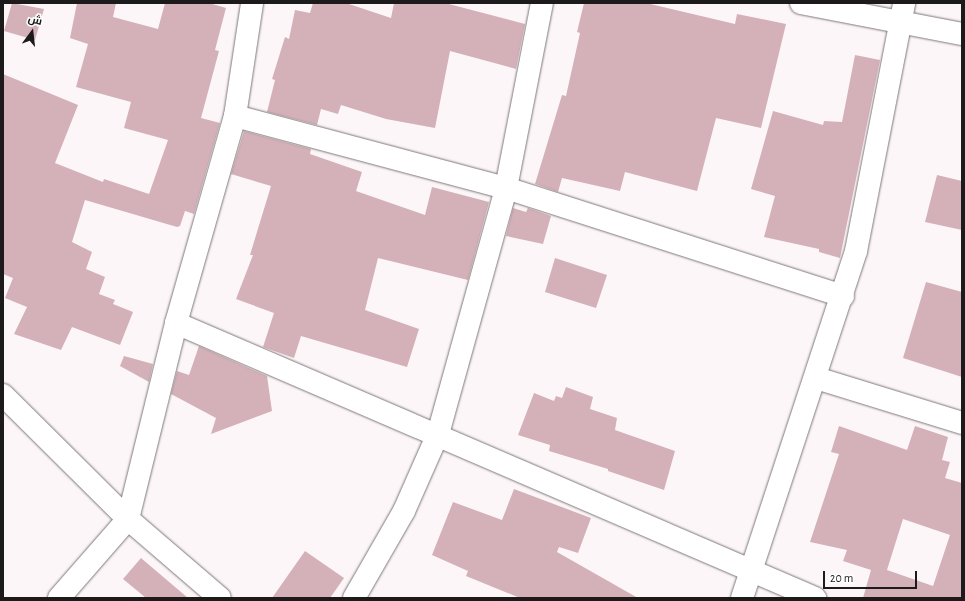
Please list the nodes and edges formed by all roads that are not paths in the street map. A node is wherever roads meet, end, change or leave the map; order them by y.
1 (252, 3) edge
2 (542, 3) edge
3 (801, 3) edge
4 (903, 12) edge
5 (962, 34) edge
6 (234, 116) junction
7 (506, 188) junction
8 (843, 296) junction
9 (176, 323) junction
10 (816, 378) junction
11 (3, 395) edge
12 (962, 422) edge
13 (438, 434) junction
14 (128, 519) junction
15 (750, 569) junction
16 (59, 598) edge
17 (220, 598) edge
18 (354, 598) edge
19 (742, 598) edge
20 (815, 598) edge

1 - 6 street
2 - 7 street
3 - 4 street
4 - 5 street
4 - 8 street
6 - 7 street
6 - 9 street
7 - 8 street
7 - 13 street
8 - 10 street
9 - 13 street
9 - 14 street
10 - 12 street
10 - 15 street
11 - 14 street
13 - 15 street
13 - 18 street
14 - 16 street
14 - 17 street
15 - 19 street
15 - 20 street

